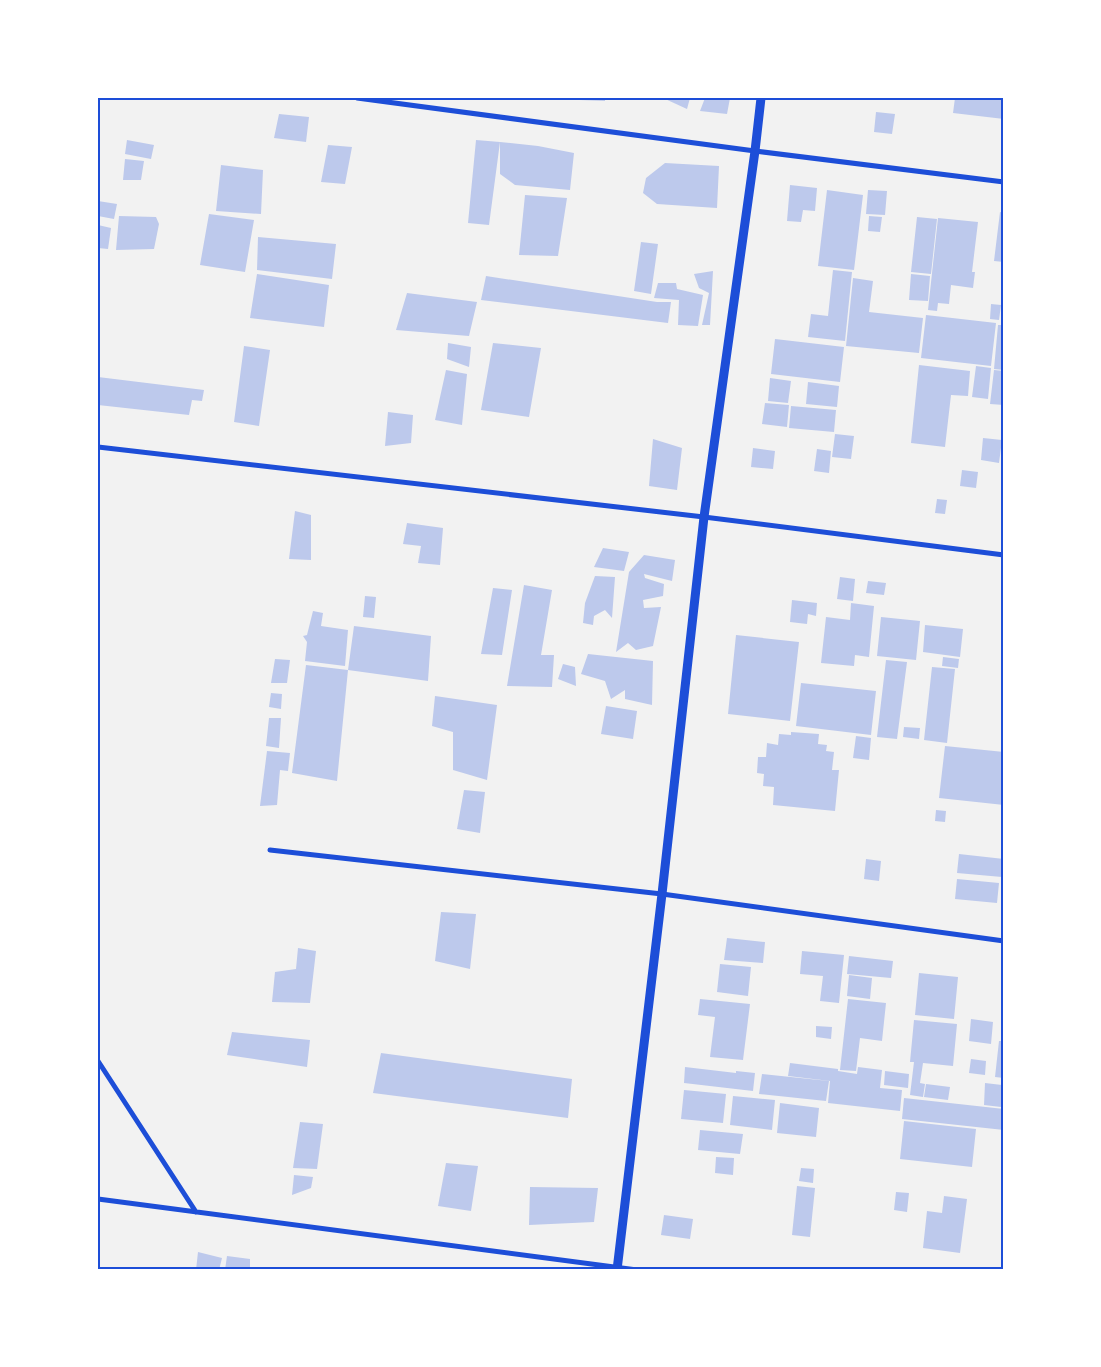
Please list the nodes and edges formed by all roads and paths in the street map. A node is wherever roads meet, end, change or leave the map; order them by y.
1 (357, 98) edge
2 (761, 98) edge
3 (755, 151) junction
4 (1004, 182) edge
5 (98, 447) edge
6 (704, 517) junction
7 (1004, 555) edge
8 (270, 850) dead end
9 (662, 894) junction
10 (1004, 941) edge
11 (98, 1061) edge
12 (98, 1199) edge
13 (196, 1212) junction
14 (617, 1268) edge
15 (637, 1270) edge

1 - 3 street
2 - 3 street
3 - 4 street
3 - 6 street
5 - 6 street
6 - 7 street
6 - 9 street
8 - 9 street
9 - 10 street
9 - 14 street
11 - 13 street
12 - 13 street
13 - 14 street
14 - 15 street

